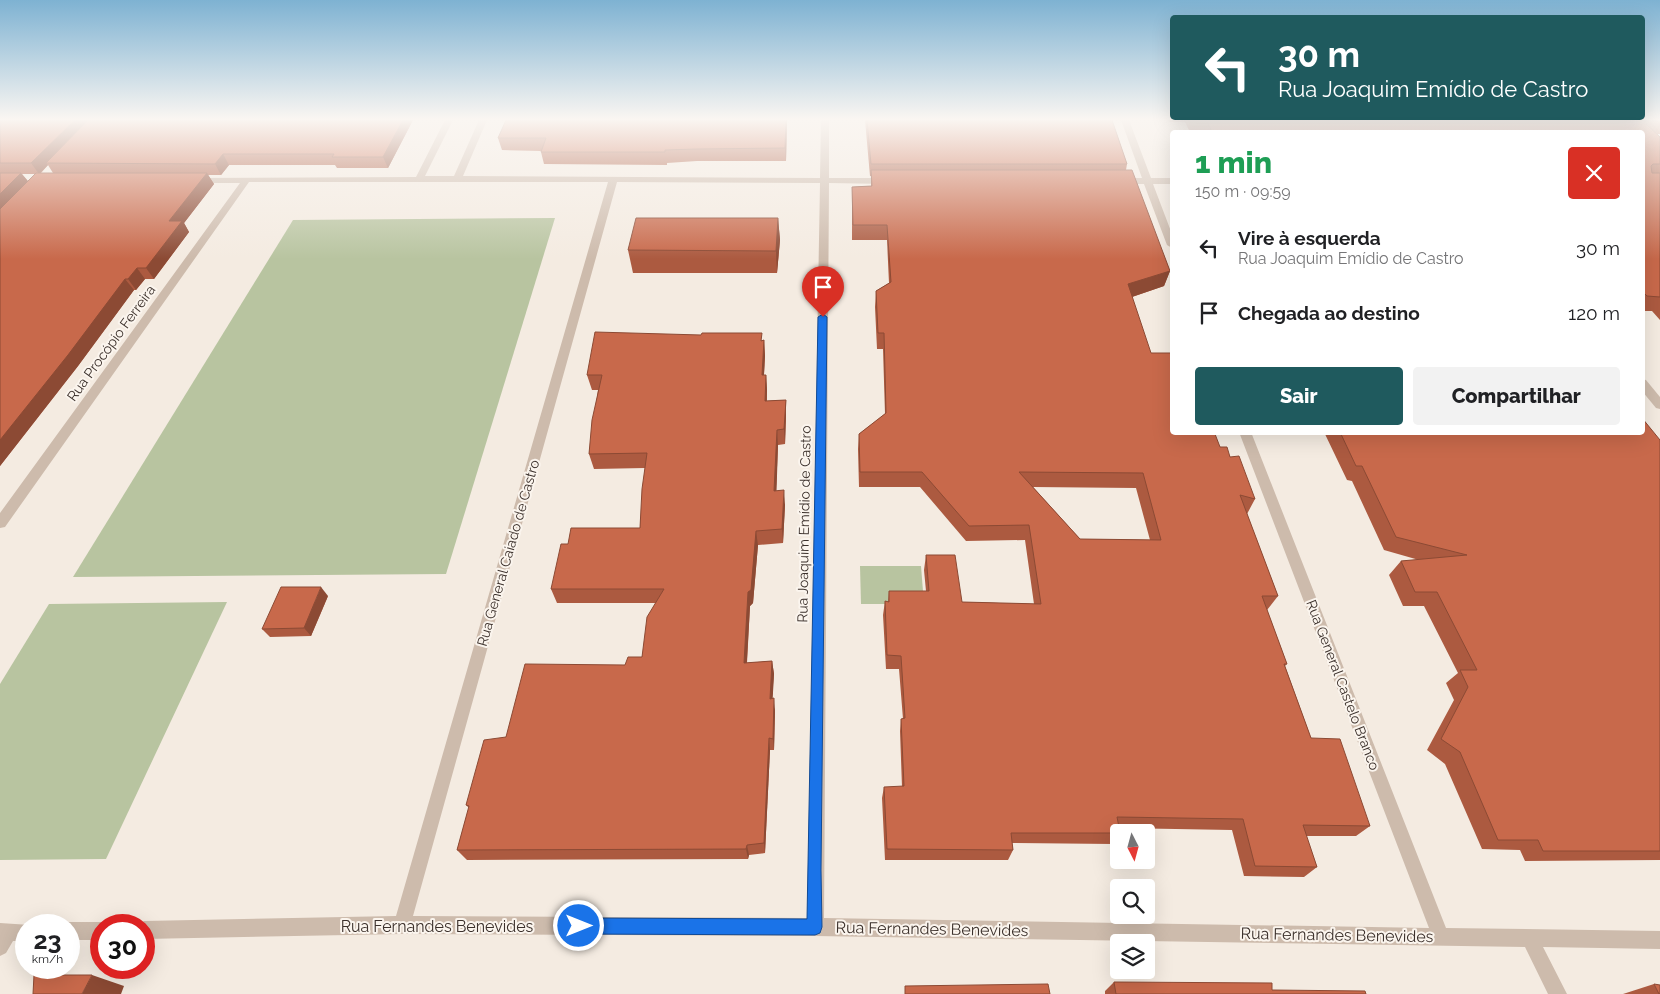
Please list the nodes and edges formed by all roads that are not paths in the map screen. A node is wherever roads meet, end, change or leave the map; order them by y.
1 (425, 166) edge
2 (463, 166) edge
3 (826, 166) edge
4 (1143, 166) edge
5 (419, 179) junction
6 (457, 179) junction
7 (189, 180) edge
8 (246, 180) junction
9 (613, 180) junction
10 (826, 181) junction
11 (895, 181) edge
12 (1148, 181) junction
13 (1170, 181) edge
14 (1113, 182) edge
15 (1170, 240) edge
16 (1645, 387) edge
17 (1660, 405) edge
18 (1246, 435) edge
19 (0, 523) edge
20 (402, 925) junction
21 (815, 927) junction
22 (155, 930) edge
23 (1441, 937) junction
24 (1530, 938) junction
25 (1660, 940) edge
26 (1558, 994) edge

1 - 5 street
2 - 6 street
3 - 10 street, Rua Joaquim Emídio de Castro
4 - 12 street
5 - 6 street
5 - 8 street
6 - 9 street
7 - 8 street
8 - 19 street, Rua Procópio Ferreira
9 - 10 street
9 - 20 street, Rua General Caiado de Castro
10 - 11 street
10 - 21 street, Rua Joaquim Emídio de Castro
12 - 13 street
12 - 14 street
12 - 15 street
16 - 17 street
18 - 23 street, Rua General Castelo Branco
20 - 21 street, Rua Fernandes Benevides
20 - 22 street, Rua Fernandes Benevides
21 - 23 street, Rua Fernandes Benevides
23 - 24 street, Rua Fernandes Benevides
24 - 25 street, Rua Fernandes Benevides
24 - 26 street

